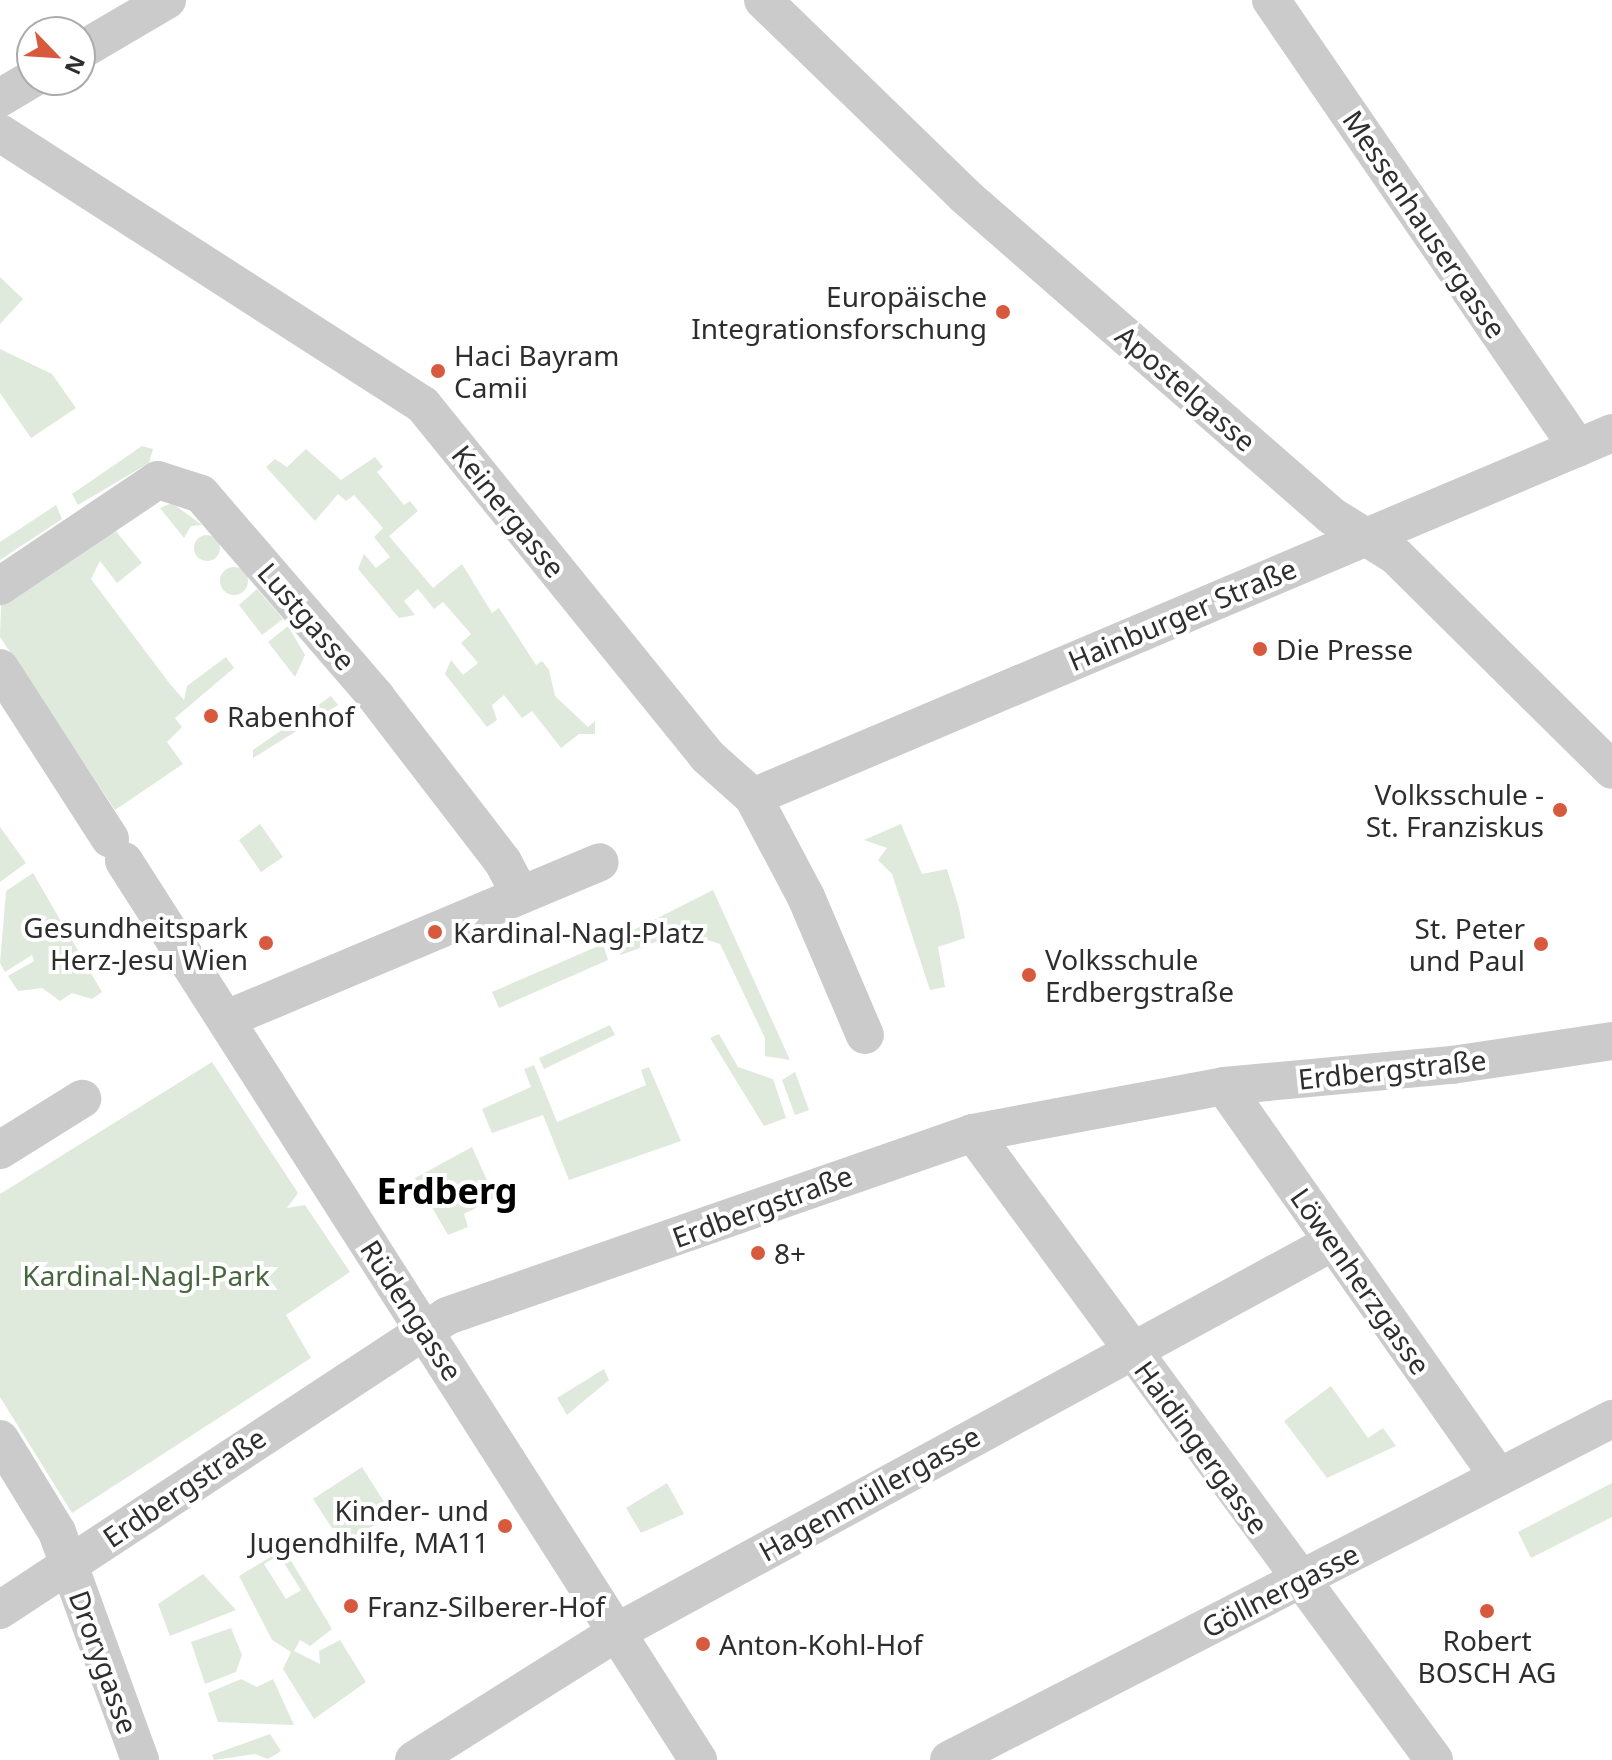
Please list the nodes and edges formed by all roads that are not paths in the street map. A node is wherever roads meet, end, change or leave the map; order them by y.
1 (167, 0) edge
2 (763, 0) edge
3 (1271, 0) edge
4 (96, 42) edge
5 (0, 133) edge
6 (1595, 440) edge
7 (1365, 536) junction
8 (0, 586) edge
9 (0, 668) edge
10 (1612, 770) edge
11 (753, 797) junction
12 (600, 862) dead end
13 (520, 894) junction
14 (229, 1018) junction
15 (865, 1035) dead end
16 (1612, 1041) edge
17 (1224, 1086) junction
18 (82, 1099) dead end
19 (973, 1133) junction
20 (0, 1150) edge
21 (1333, 1242) junction
22 (423, 1326) junction
23 (1129, 1348) junction
24 (1612, 1419) edge
25 (0, 1439) edge
26 (1499, 1477) junction
27 (69, 1564) junction
28 (1300, 1580) junction
29 (0, 1610) edge
30 (617, 1632) junction
31 (140, 1760) edge
32 (414, 1760) edge
33 (698, 1760) edge
34 (949, 1760) edge
35 (1434, 1760) edge

1 - 4 street
2 - 7 street, Apostelgasse
3 - 6 street, Messenhausergasse
5 - 11 street, Keinergasse
6 - 7 street, Hainburger Straße
7 - 10 street, Apostelgasse
7 - 11 street, Hainburger Straße
8 - 13 street, Lustgasse
9 - 14 street, Rüdengasse
11 - 15 street, Keinergasse
12 - 13 street
13 - 14 street
14 - 22 street, Rüdengasse
16 - 17 street, Erdbergstraße
17 - 19 street, Erdbergstraße
17 - 21 street, Löwenherzgasse
18 - 20 street
19 - 22 street, Erdbergstraße
19 - 23 street, Haidingergasse
21 - 23 street, Hagenmüllergasse
21 - 26 street, Löwenherzgasse
22 - 27 street, Erdbergstraße
22 - 30 street, Rüdengasse
23 - 28 street, Haidingergasse
23 - 30 street, Hagenmüllergasse
24 - 26 street, Göllnergasse
25 - 27 street
26 - 28 street, Göllnergasse
27 - 29 street, Erdbergstraße
27 - 31 street, Drorygasse
28 - 34 street, Göllnergasse
28 - 35 street, Haidingergasse
30 - 32 street, Hagenmüllergasse
30 - 33 street, Rüdengasse

